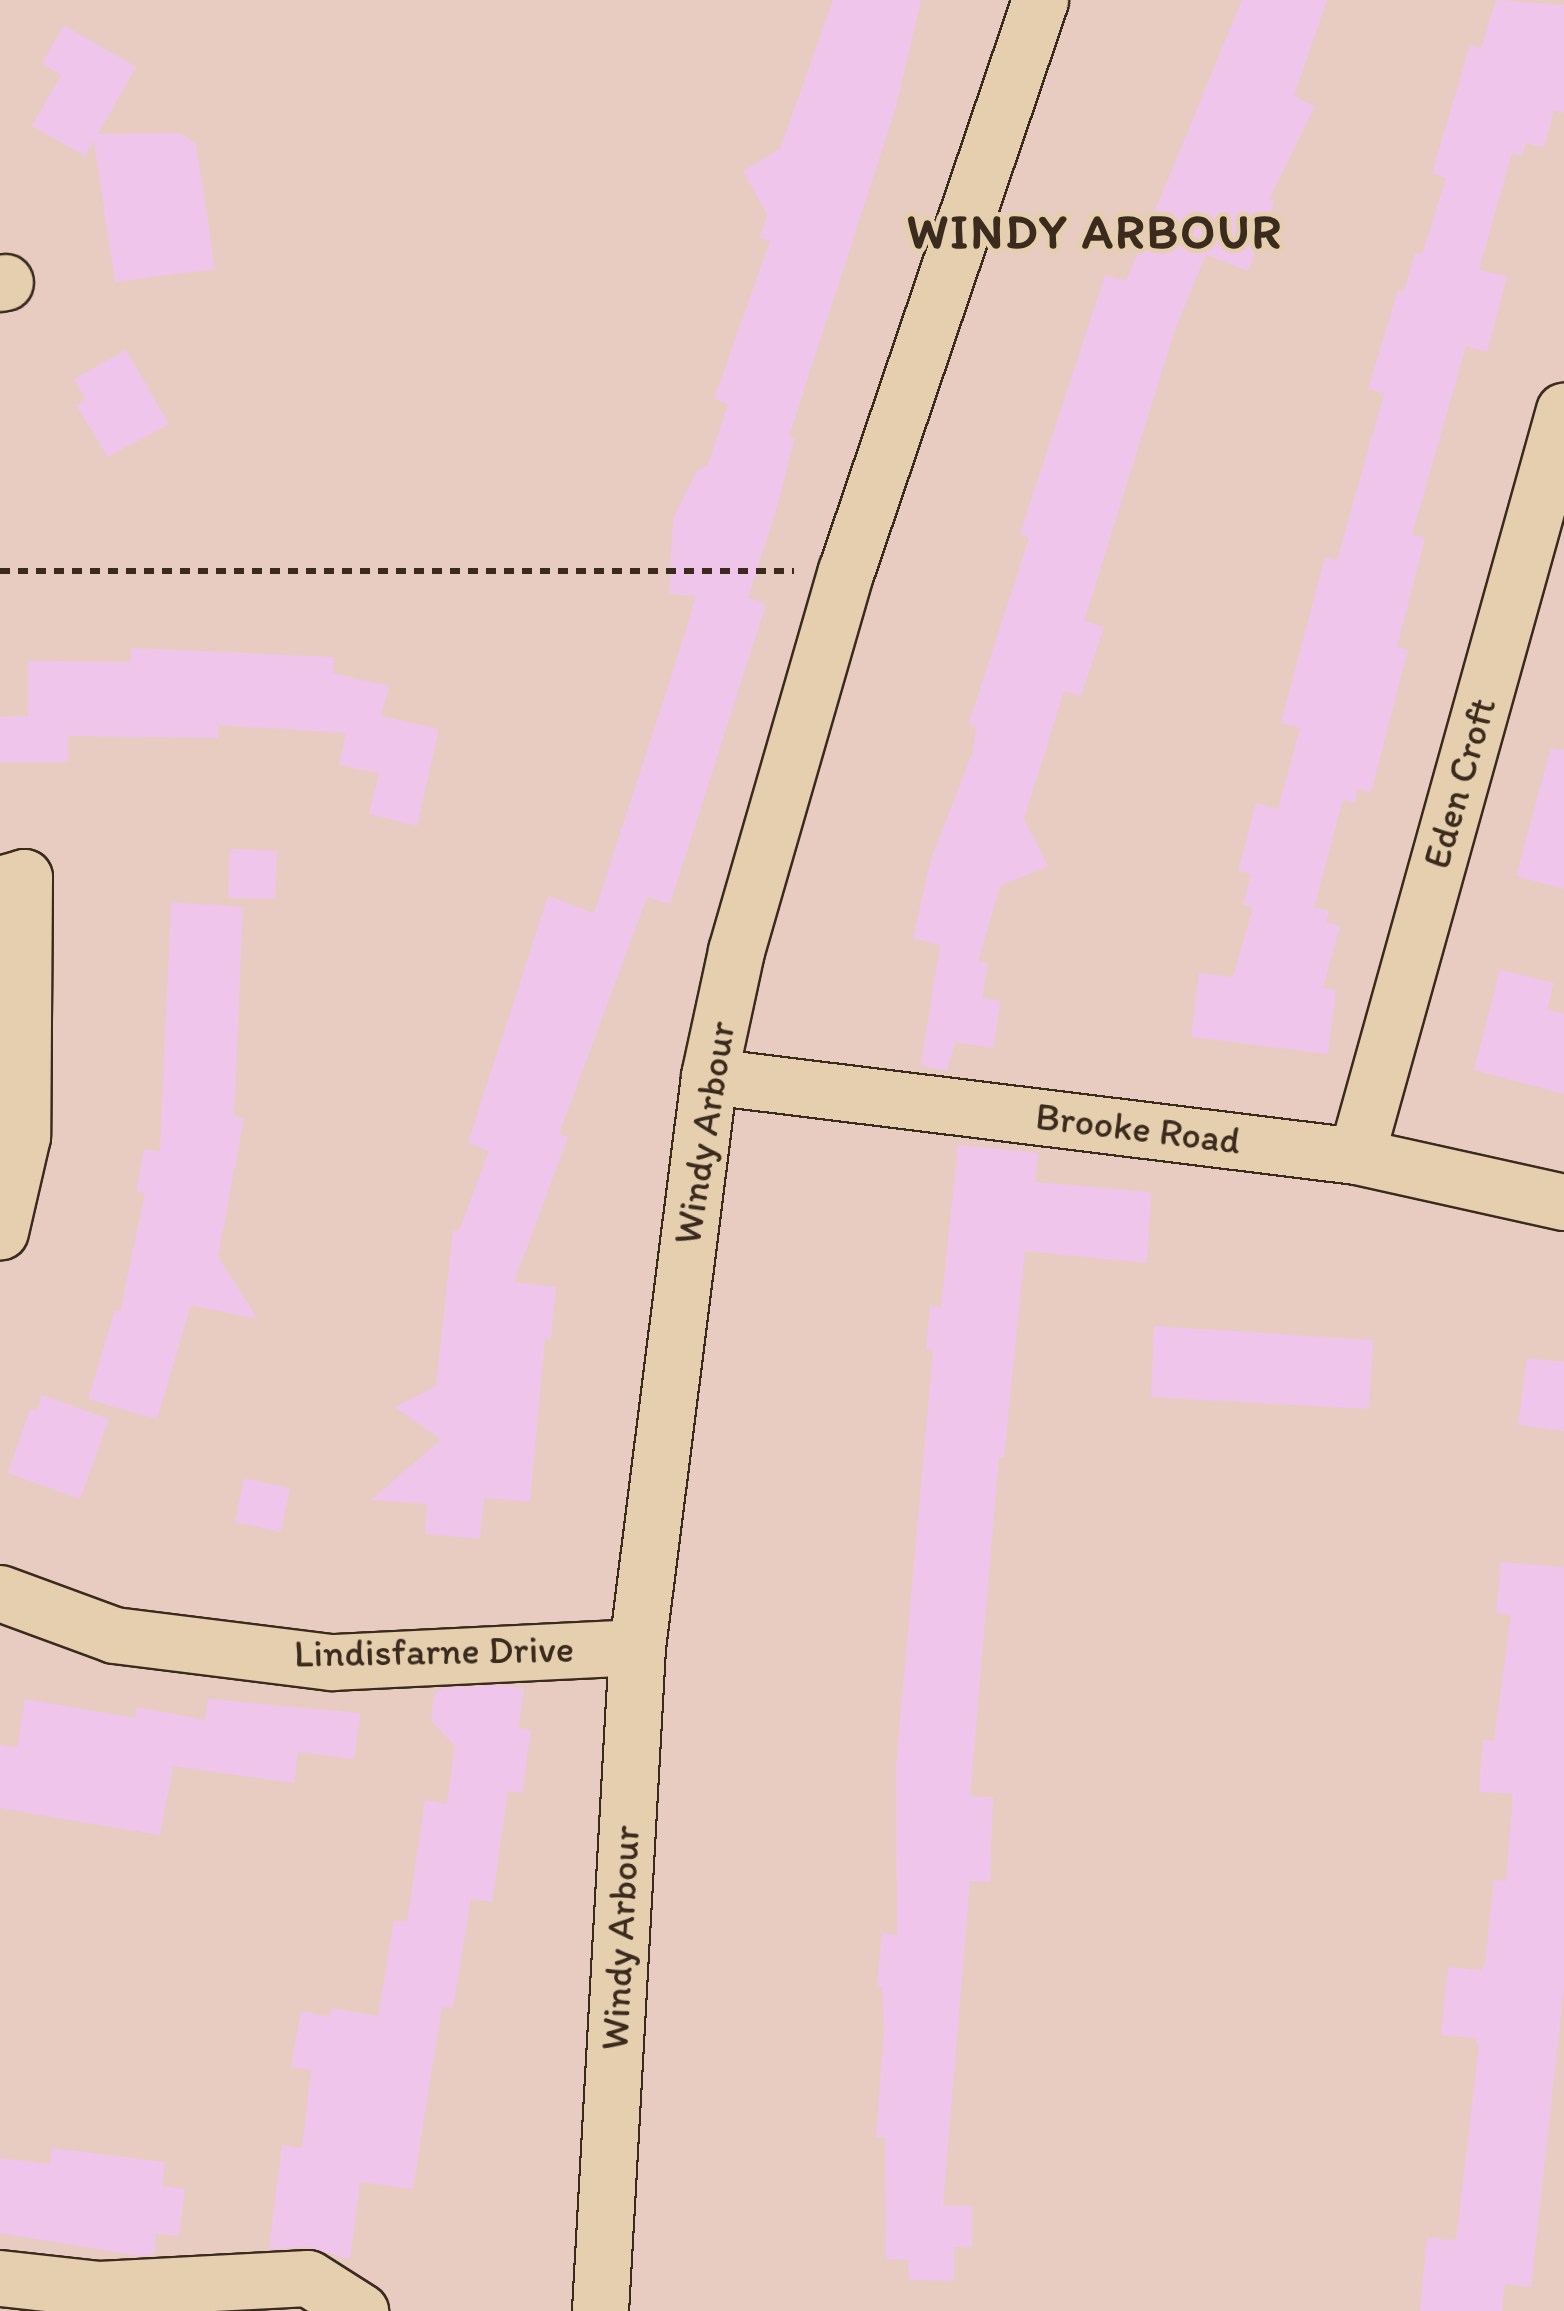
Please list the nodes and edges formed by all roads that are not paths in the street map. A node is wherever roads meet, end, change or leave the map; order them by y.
1 (1040, 0) edge
2 (1564, 410) edge
3 (0, 884) edge
4 (709, 1076) junction
5 (1356, 1156) junction
6 (1564, 1202) edge
7 (0, 1231) edge
8 (0, 1593) edge
9 (637, 1648) junction
10 (0, 2278) edge
11 (360, 2311) edge
12 (600, 2311) edge

1 - 4 street, Windy Arbour
2 - 5 street, Eden Croft
3 - 7 street
4 - 5 street, Brooke Road
4 - 9 street, Windy Arbour
5 - 6 street, Brooke Road
8 - 9 street, Lindisfarne Drive
9 - 12 street, Windy Arbour
10 - 11 street

